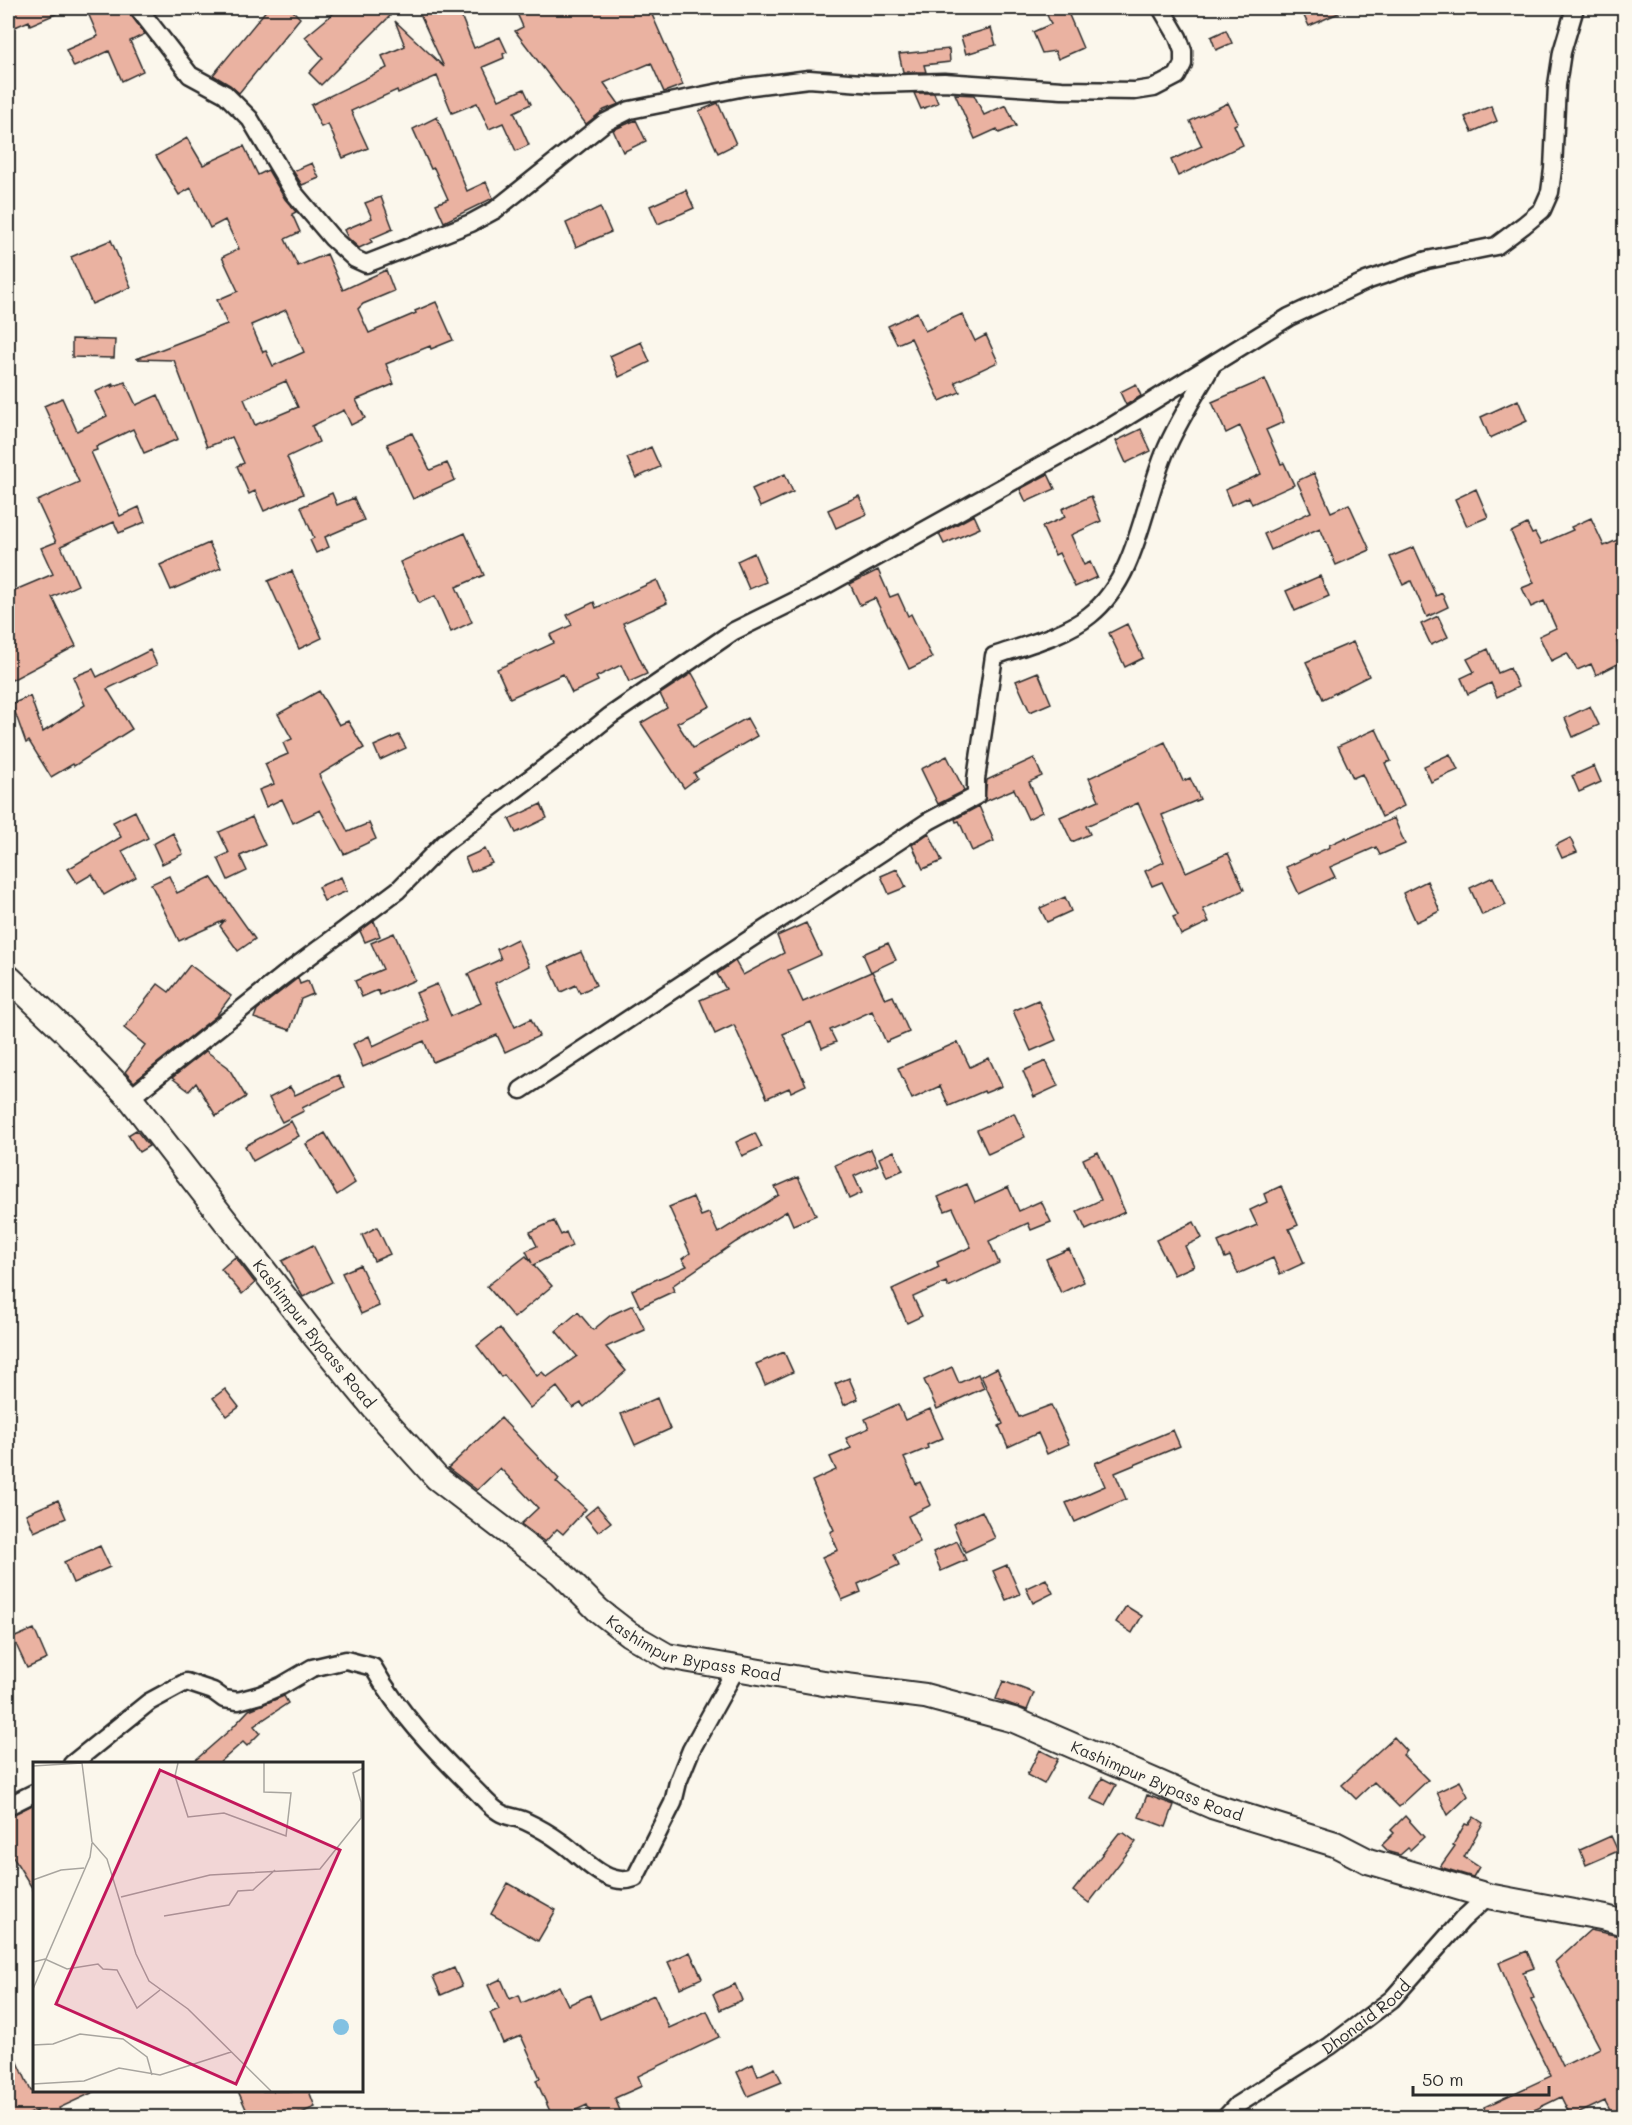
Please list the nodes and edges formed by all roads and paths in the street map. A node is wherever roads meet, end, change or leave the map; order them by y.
1 (138, 8) edge
2 (1161, 8) edge
3 (1575, 8) edge
4 (1212, 364) junction
5 (8, 977) edge
6 (521, 1090) dead end
7 (130, 1098) junction
8 (737, 1667) junction
9 (74, 1762) edge
10 (33, 1793) edge
11 (8, 1806) edge
12 (1488, 1896) junction
13 (1624, 1923) edge
14 (1225, 2118) edge

1 - 2 street
3 - 4 street
4 - 6 street
4 - 7 street
5 - 7 main road, Kashimpur Bypass Road
7 - 8 main road, Kashimpur Bypass Road
8 - 9 street
8 - 12 main road, Kashimpur Bypass Road
10 - 11 street
12 - 13 main road, Kashimpur Bypass Road
12 - 14 street, Dhonaid Road

